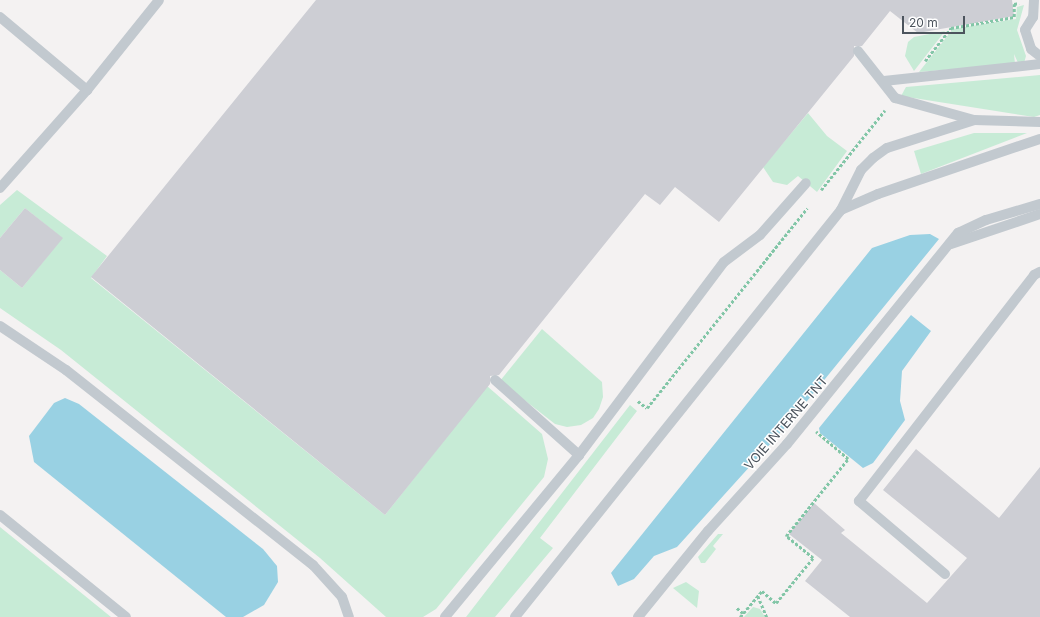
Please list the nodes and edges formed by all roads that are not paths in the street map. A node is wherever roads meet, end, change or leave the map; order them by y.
1 (159, 0) edge
2 (1034, 0) edge
3 (0, 17) edge
4 (858, 51) dead end
5 (1040, 56) edge
6 (1040, 64) edge
7 (884, 81) junction
8 (87, 90) junction
9 (974, 120) junction
10 (1040, 122) edge
11 (1040, 140) edge
12 (806, 183) dead end
13 (0, 188) edge
14 (1040, 204) edge
15 (841, 210) junction
16 (1040, 214) edge
17 (951, 244) junction
18 (1040, 272) edge
19 (0, 326) edge
20 (495, 380) dead end
21 (578, 455) junction
22 (0, 515) edge
23 (945, 574) dead end
24 (126, 617) edge
25 (349, 617) edge
26 (445, 617) edge
27 (514, 617) edge
28 (638, 617) edge

1 - 8 lane
2 - 5 lane
3 - 8 lane
4 - 7 lane
6 - 7 lane
7 - 9 lane
8 - 13 lane
9 - 10 lane
9 - 15 lane
11 - 15 lane
12 - 21 lane
14 - 17 lane, VOIE INTERNE TNT
15 - 27 lane
16 - 17 lane
17 - 28 lane, VOIE INTERNE TNT
18 - 23 lane
19 - 25 lane
20 - 21 lane
21 - 26 lane
22 - 24 lane

